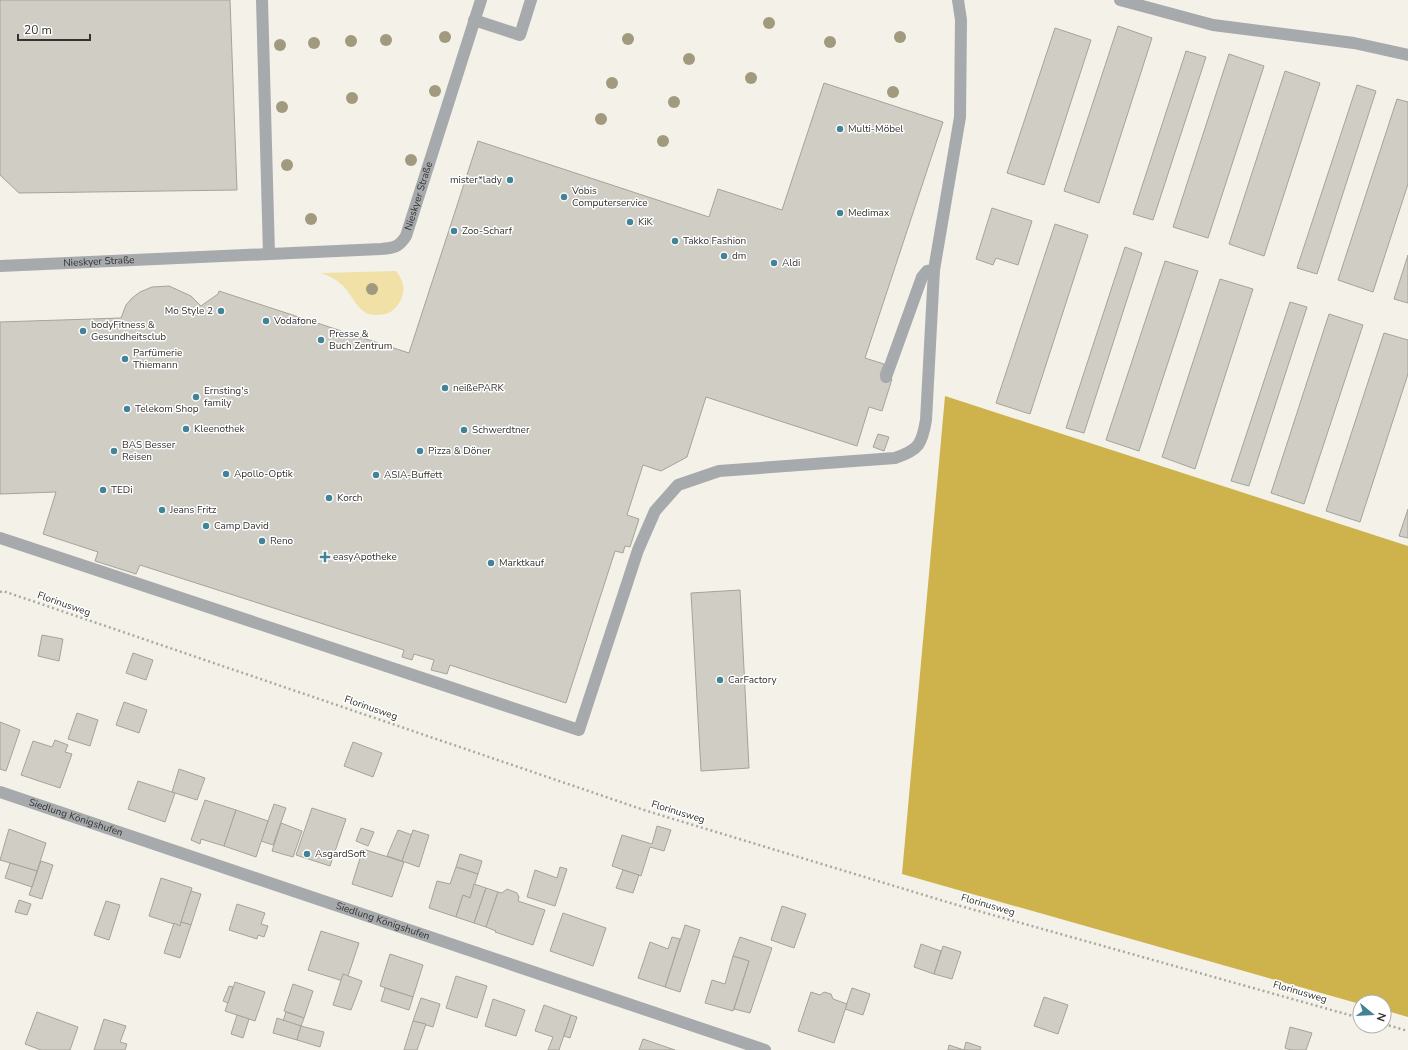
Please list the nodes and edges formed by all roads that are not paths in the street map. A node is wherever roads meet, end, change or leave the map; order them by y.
1 (262, 0) edge
2 (481, 0) edge
3 (531, 0) edge
4 (958, 0) edge
5 (1120, 0) edge
6 (474, 20) junction
7 (1408, 55) edge
8 (269, 254) junction
9 (0, 266) edge
10 (934, 270) junction
11 (886, 377) dead end
12 (0, 538) edge
13 (0, 792) edge
14 (765, 1050) edge

1 - 8 street
2 - 6 street, Nieskyer Straße
3 - 6 street
4 - 10 street
5 - 7 street
6 - 8 street, Nieskyer Straße
8 - 9 street, Nieskyer Straße
10 - 11 street
10 - 12 street
13 - 14 street, Siedlung Königshufen

